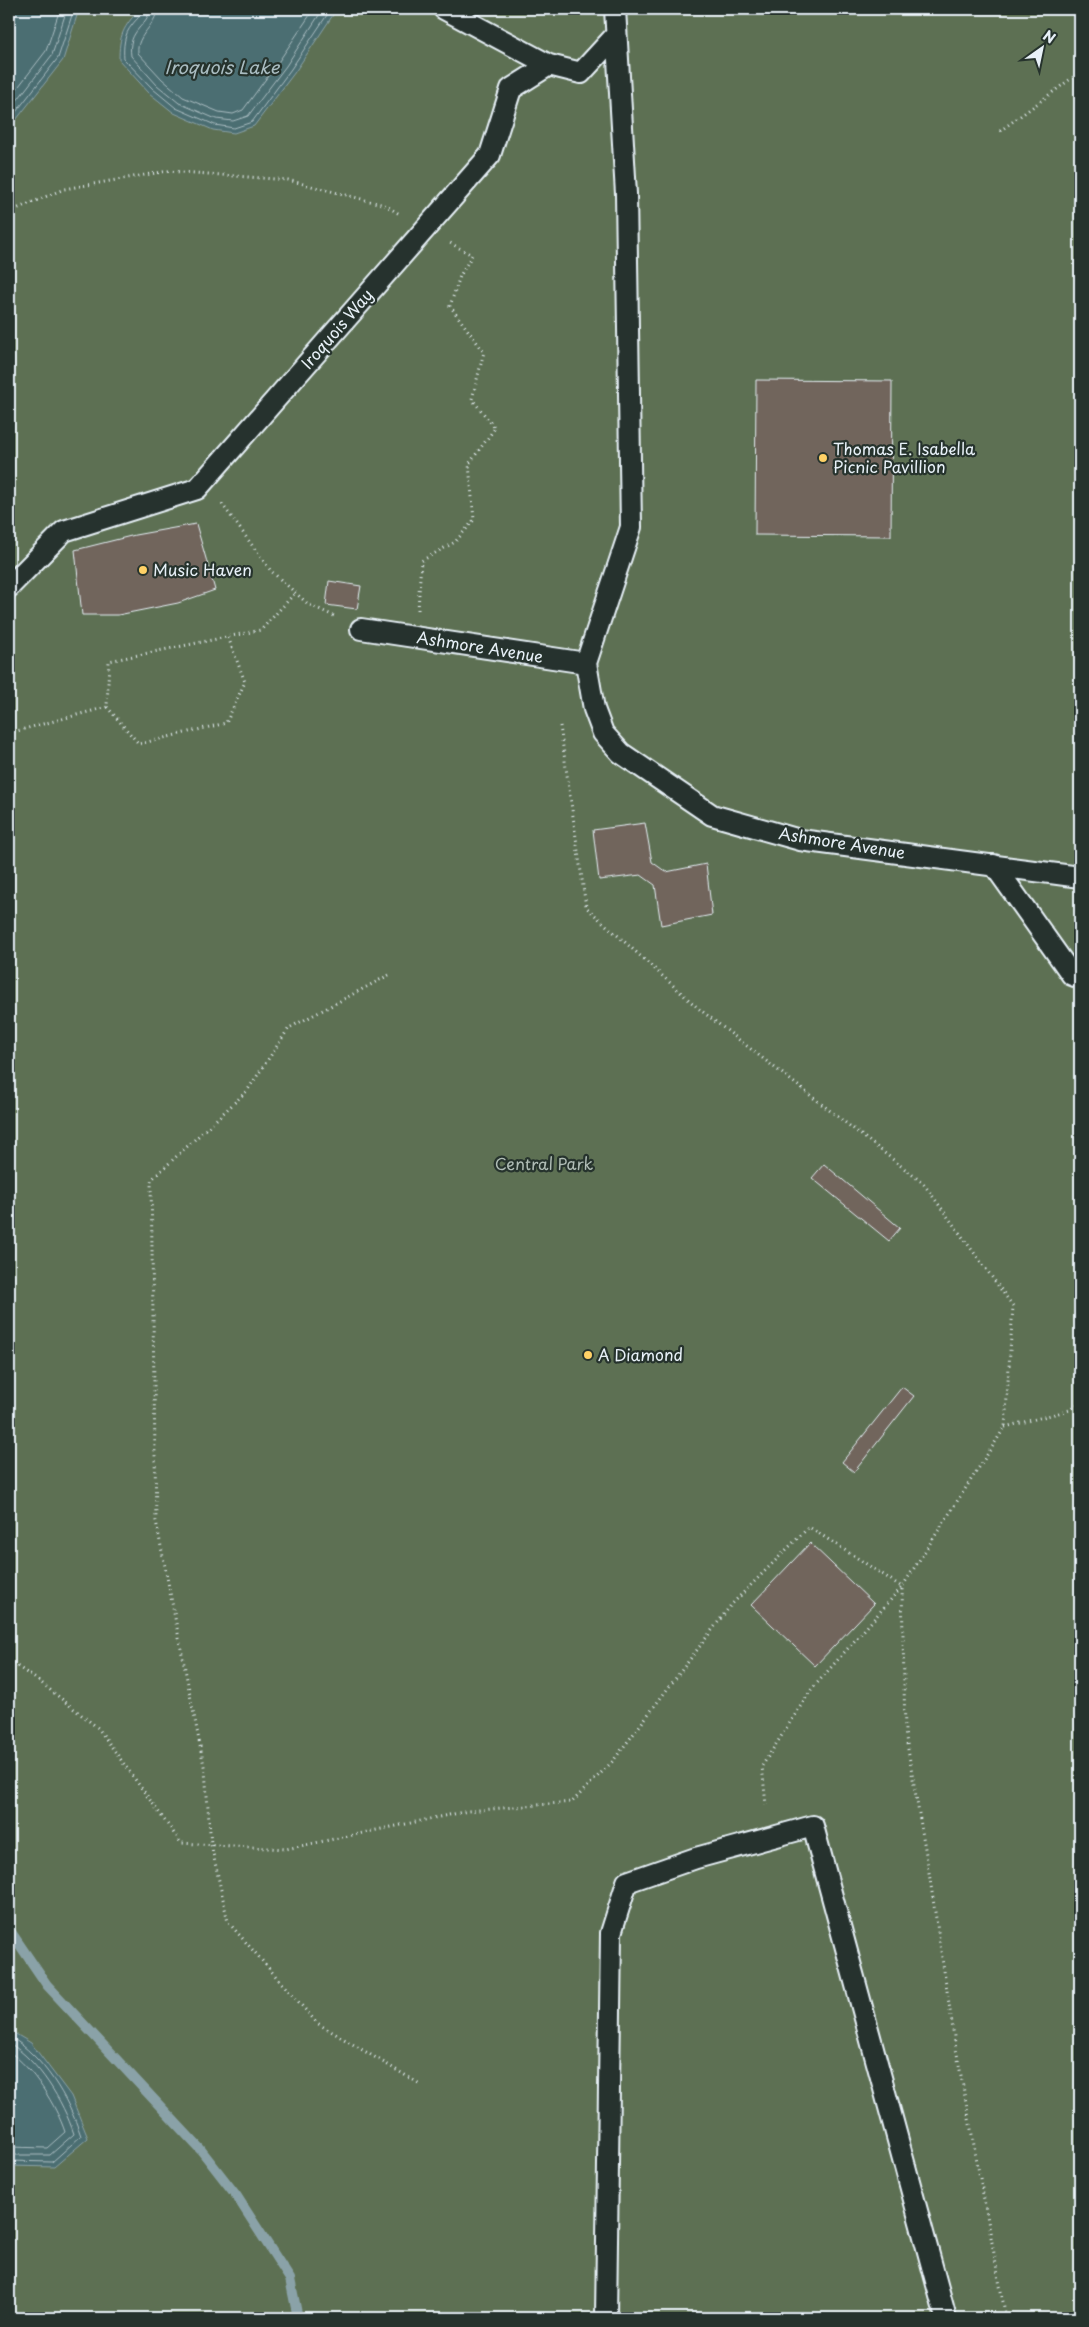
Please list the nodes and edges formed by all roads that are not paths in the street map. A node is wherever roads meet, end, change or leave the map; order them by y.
1 (444, 9) edge
2 (615, 9) edge
3 (616, 35) junction
4 (549, 66) junction
5 (9, 587) edge
6 (361, 629) road end
7 (586, 663) junction
8 (994, 865) junction
9 (1080, 877) edge
10 (1080, 978) edge
11 (606, 2318) edge
12 (946, 2318) edge

1 - 4 lane
2 - 3 lane
3 - 4 lane
3 - 7 lane
4 - 5 lane, Iroquois Way
6 - 7 lane, Ashmore Avenue
7 - 8 lane, Ashmore Avenue
8 - 9 lane, Ashmore Avenue
8 - 10 lane
11 - 12 lane

